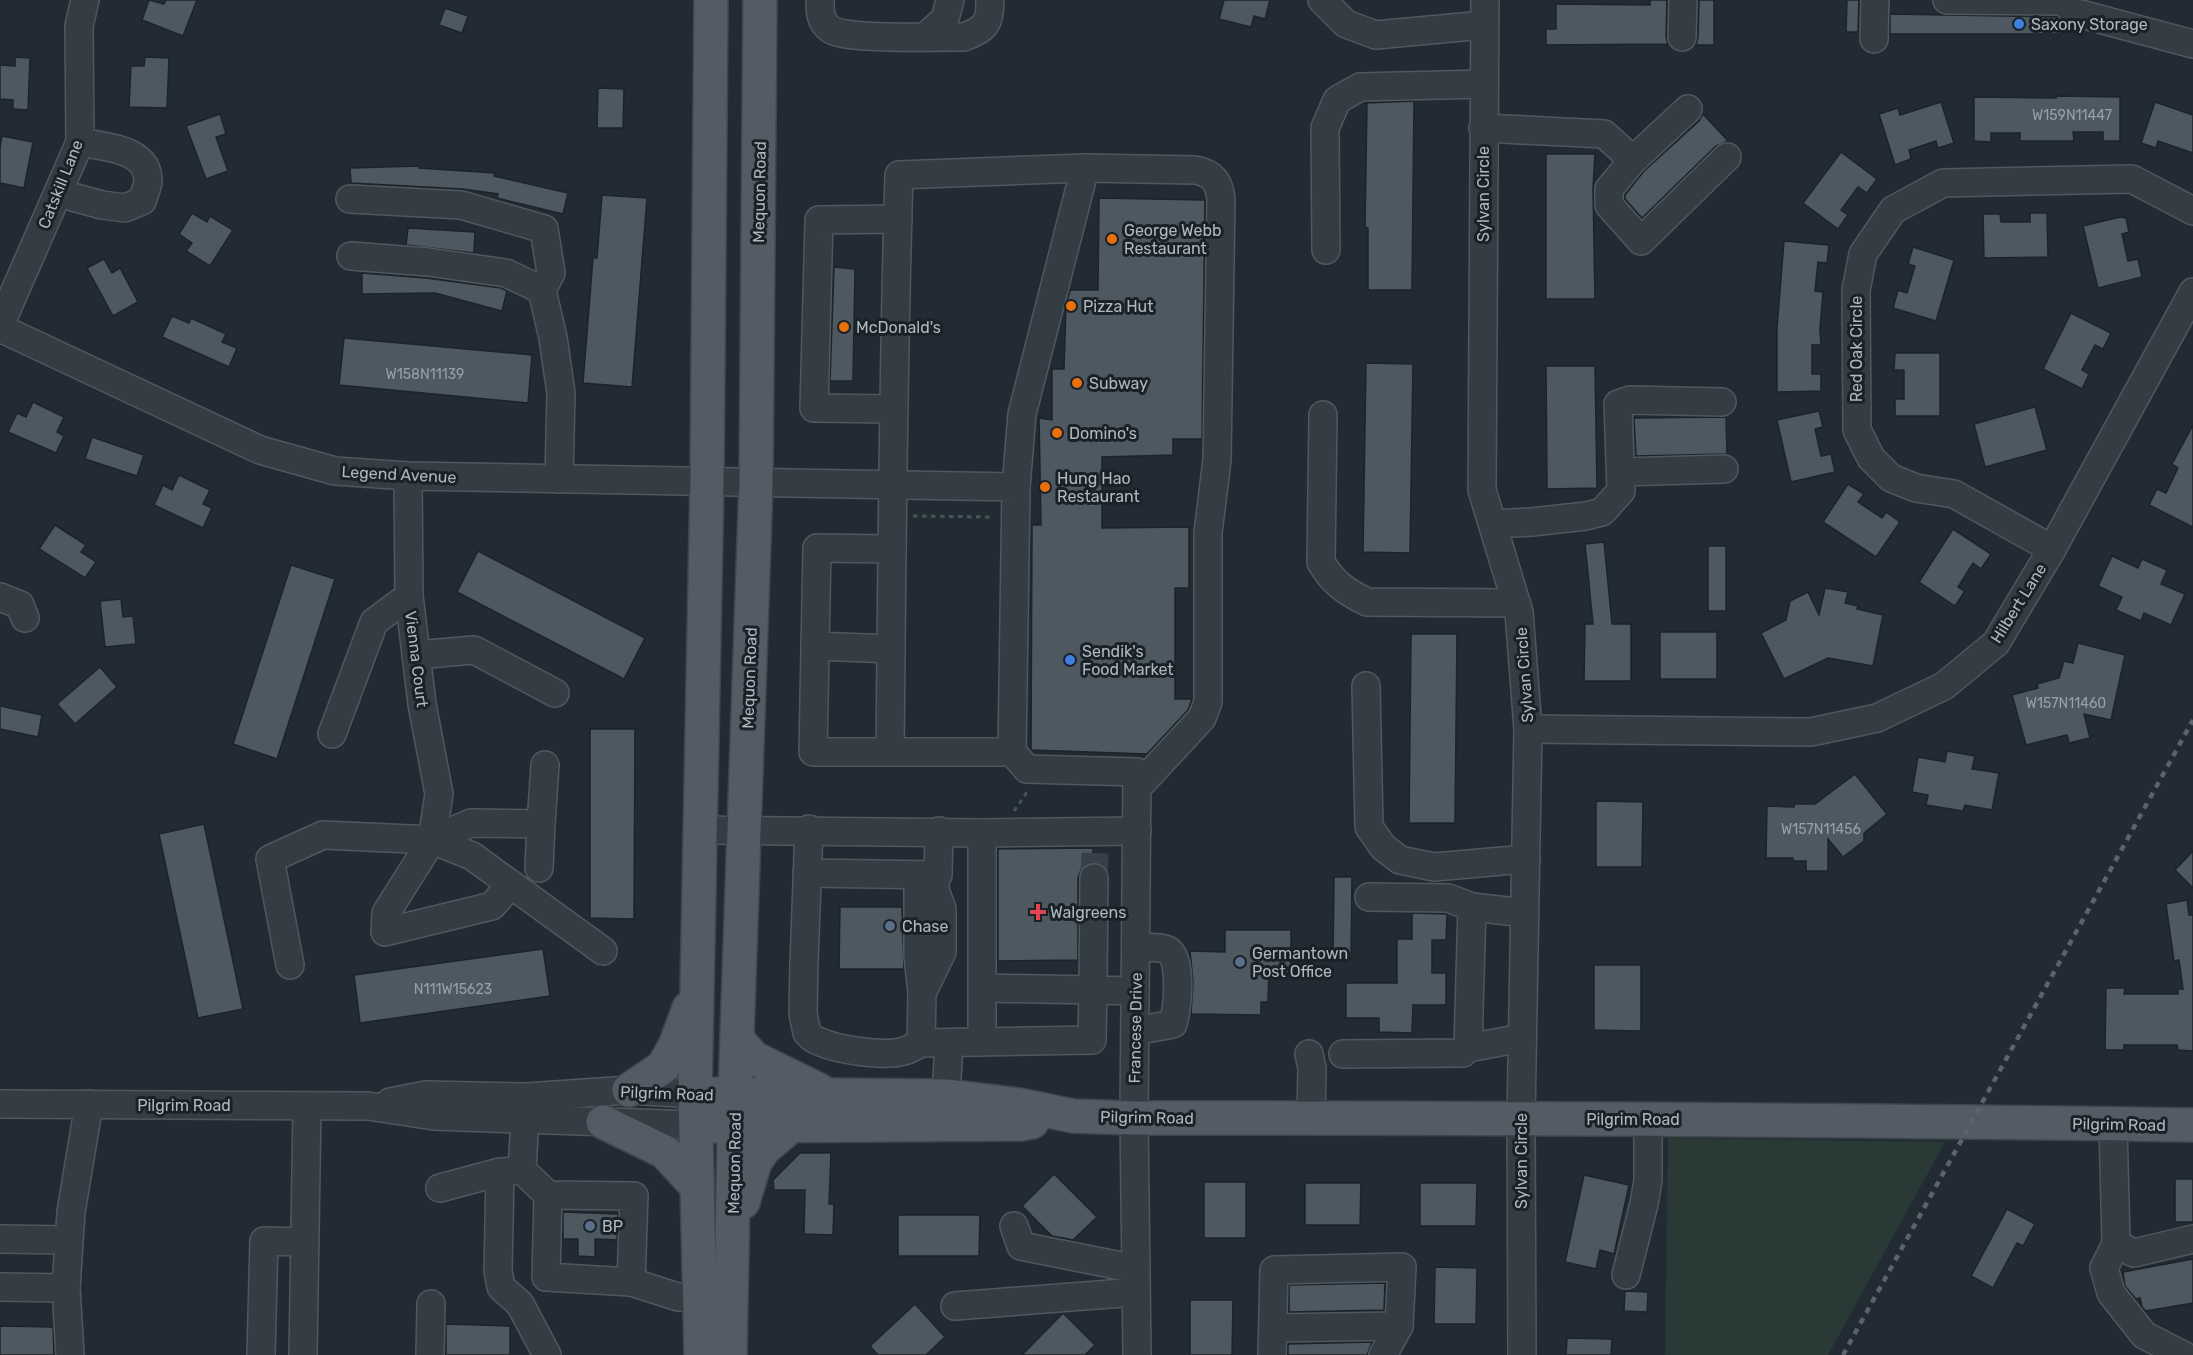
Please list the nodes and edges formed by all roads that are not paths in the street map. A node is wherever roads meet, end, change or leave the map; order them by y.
1 (84, 0) edge
2 (711, 0) edge
3 (760, 0) edge
4 (820, 0) edge
5 (950, 0) edge
6 (990, 0) edge
7 (1322, 0) edge
8 (1683, 0) edge
9 (1875, 0) edge
10 (1947, 0) edge
11 (1484, 13) edge
12 (925, 37) junction
13 (1682, 37) dead end
14 (1874, 39) dead end
15 (2193, 44) edge
16 (1483, 84) junction
17 (1688, 109) dead end
18 (1483, 128) junction
19 (81, 142) junction
20 (1727, 157) dead end
21 (1633, 160) junction
22 (1085, 168) junction
23 (58, 193) junction
24 (350, 199) dead end
25 (2193, 211) edge
26 (897, 219) junction
27 (1326, 250) dead end
28 (351, 256) dead end
29 (542, 290) junction
30 (2193, 292) edge
31 (0, 327) edge
32 (1722, 402) dead end
33 (893, 409) junction
34 (1323, 415) dead end
35 (1724, 470) dead end
36 (1621, 472) junction
37 (408, 476) junction
38 (559, 479) junction
39 (707, 482) junction
40 (756, 482) junction
41 (891, 484) junction
42 (1016, 487) junction
43 (1492, 524) junction
44 (892, 549) junction
45 (2052, 549) junction
46 (409, 596) junction
47 (0, 597) edge
48 (1516, 603) junction
49 (25, 618) dead end
50 (815, 646) junction
51 (891, 649) junction
52 (416, 655) junction
53 (1366, 686) dead end
54 (555, 693) dead end
55 (1528, 729) junction
56 (332, 734) dead end
57 (890, 752) junction
58 (1012, 752) junction
59 (545, 765) dead end
60 (1137, 810) junction
61 (541, 824) junction
62 (744, 829) junction
63 (701, 830) junction
64 (809, 830) junction
65 (939, 831) junction
66 (982, 832) junction
67 (432, 840) junction
68 (1094, 854) junction
69 (1526, 859) junction
70 (539, 867) dead end
71 (807, 873) junction
72 (925, 878) junction
73 (511, 884) junction
74 (1369, 897) dead end
75 (1472, 907) junction
76 (1525, 913) junction
77 (1136, 948) junction
78 (603, 951) dead end
79 (290, 965) dead end
80 (697, 983) junction
81 (983, 988) junction
82 (1093, 990) junction
83 (1135, 991) junction
84 (1135, 1030) junction
85 (1522, 1038) junction
86 (737, 1039) junction
87 (982, 1042) junction
88 (921, 1043) junction
89 (950, 1043) junction
90 (1468, 1048) junction
91 (1308, 1054) dead end
92 (1343, 1054) dead end
93 (630, 1090) junction
94 (735, 1094) junction
95 (828, 1095) junction
96 (946, 1096) junction
97 (0, 1104) edge
98 (88, 1104) junction
99 (307, 1106) junction
100 (526, 1108) junction
101 (695, 1110) junction
102 (889, 1110) junction
103 (1073, 1116) junction
104 (1134, 1118) junction
105 (1311, 1118) junction
106 (1521, 1118) junction
107 (1648, 1119) junction
108 (603, 1122) junction
109 (2113, 1124) junction
110 (792, 1125) junction
111 (2193, 1125) edge
112 (734, 1126) junction
113 (511, 1171) junction
114 (697, 1187) junction
115 (440, 1188) dead end
116 (548, 1195) junction
117 (1014, 1226) dead end
118 (0, 1239) edge
119 (2193, 1239) edge
120 (68, 1240) junction
121 (732, 1241) junction
122 (305, 1242) junction
123 (2125, 1249) junction
124 (1626, 1275) dead end
125 (1136, 1281) junction
126 (630, 1282) junction
127 (0, 1287) edge
128 (66, 1288) junction
129 (715, 1298) junction
130 (431, 1304) dead end
131 (955, 1306) dead end
132 (1399, 1326) junction
133 (1273, 1328) junction
134 (70, 1355) edge
135 (261, 1355) edge
136 (303, 1355) edge
137 (430, 1355) edge
138 (547, 1355) edge
139 (701, 1355) edge
140 (730, 1355) edge
141 (1137, 1355) edge
142 (1272, 1355) edge
143 (1383, 1355) edge
144 (1522, 1355) edge
145 (2183, 1355) edge

1 - 19 street, Catskill Lane
2 - 39 main road, Mequon Road
3 - 40 main road, Mequon Road
4 - 12 street
5 - 12 street
6 - 12 street
7 - 11 street
8 - 13 street
9 - 14 street
10 - 15 street
11 - 16 street, Sylvan Circle
16 - 18 street, Sylvan Circle
16 - 27 street
17 - 21 street
18 - 21 street
18 - 43 street, Sylvan Circle
19 - 23 street, Catskill Lane
19 - 23 street
20 - 21 street
22 - 26 street
22 - 42 street
22 - 60 street
23 - 31 street, Catskill Lane
24 - 29 street
25 - 45 street, Red Oak Circle
26 - 33 street
26 - 33 street
28 - 29 street
29 - 38 street
30 - 45 street, Hilbert Lane
31 - 37 street, Legend Avenue
32 - 36 street
33 - 41 street
34 - 48 street
35 - 36 street
36 - 43 street
37 - 38 street, Legend Avenue
37 - 46 street, Vienna Court
38 - 39 street, Legend Avenue
39 - 40 street, Legend Avenue
39 - 63 main road, Mequon Road
40 - 41 street, Legend Avenue
40 - 62 main road, Mequon Road
41 - 42 street, Legend Avenue
41 - 44 street
42 - 58 street
43 - 48 street, Sylvan Circle
44 - 50 street
44 - 51 street
45 - 55 street, Hilbert Lane
46 - 52 street, Vienna Court
46 - 56 street
47 - 49 street
48 - 55 street, Sylvan Circle
50 - 51 street
50 - 57 street
51 - 57 street
52 - 54 street
52 - 67 street, Vienna Court
53 - 69 street
55 - 69 street, Sylvan Circle
57 - 58 street
58 - 60 street
59 - 61 street
60 - 68 street
60 - 77 street, Francese Drive
61 - 67 street
61 - 70 street
62 - 63 street
62 - 64 street
62 - 86 main road, Mequon Road
63 - 80 main road, Mequon Road
64 - 65 street
64 - 71 street
65 - 66 street
65 - 72 street
66 - 68 street
66 - 81 street
67 - 73 street
67 - 73 street
67 - 79 street
68 - 82 street
69 - 76 street, Sylvan Circle
71 - 72 street
71 - 88 street
72 - 88 street
73 - 78 street
74 - 75 street
75 - 76 street
75 - 90 street
76 - 85 street, Sylvan Circle
77 - 83 street, Francese Drive
77 - 84 street
80 - 93 main road
80 - 101 main road, Mequon Road
81 - 82 street
81 - 87 street
82 - 83 street
82 - 87 street
83 - 84 street, Francese Drive
84 - 104 street, Francese Drive
85 - 90 street
85 - 106 street, Sylvan Circle
86 - 94 main road, Mequon Road
86 - 95 main road
87 - 89 street
88 - 89 street
89 - 96 street
90 - 92 street
91 - 105 street
93 - 100 street, Pilgrim Road
93 - 101 street, Pilgrim Road
94 - 95 main road, Pilgrim Road
94 - 101 main road, Pilgrim Road
94 - 112 main road, Mequon Road
95 - 102 main road, Pilgrim Road
96 - 102 main road, Pilgrim Road
96 - 103 main road, Pilgrim Road
97 - 98 street, Pilgrim Road
98 - 99 street, Pilgrim Road
98 - 120 street
99 - 100 street, Pilgrim Road
99 - 122 street
100 - 108 street, Pilgrim Road
100 - 113 street
101 - 108 street, Pilgrim Road
101 - 112 main road, Pilgrim Road
101 - 114 main road, Mequon Road
102 - 103 main road, Pilgrim Road
102 - 110 main road, Pilgrim Road
103 - 104 main road, Pilgrim Road
104 - 105 main road, Pilgrim Road
104 - 125 street, Francese Drive
105 - 106 main road, Pilgrim Road
106 - 107 main road, Pilgrim Road
106 - 144 street, Sylvan Circle
107 - 109 main road, Pilgrim Road
107 - 124 street
108 - 114 main road
109 - 111 main road, Pilgrim Road
109 - 123 street
110 - 112 main road, Pilgrim Road
110 - 121 main road
112 - 121 main road, Mequon Road
113 - 115 street
113 - 116 street
113 - 138 street
114 - 129 main road, Mequon Road
116 - 126 street
116 - 126 street
117 - 125 street
118 - 120 street
119 - 123 street
120 - 128 street
121 - 129 main road, Mequon Road
122 - 135 street
122 - 136 street
123 - 145 street
125 - 131 street
125 - 141 street, Francese Drive
126 - 129 street
127 - 128 street
128 - 134 street
129 - 139 main road, Mequon Road
129 - 140 main road, Mequon Road
130 - 137 street
132 - 133 street
132 - 133 street
132 - 143 street
133 - 142 street

